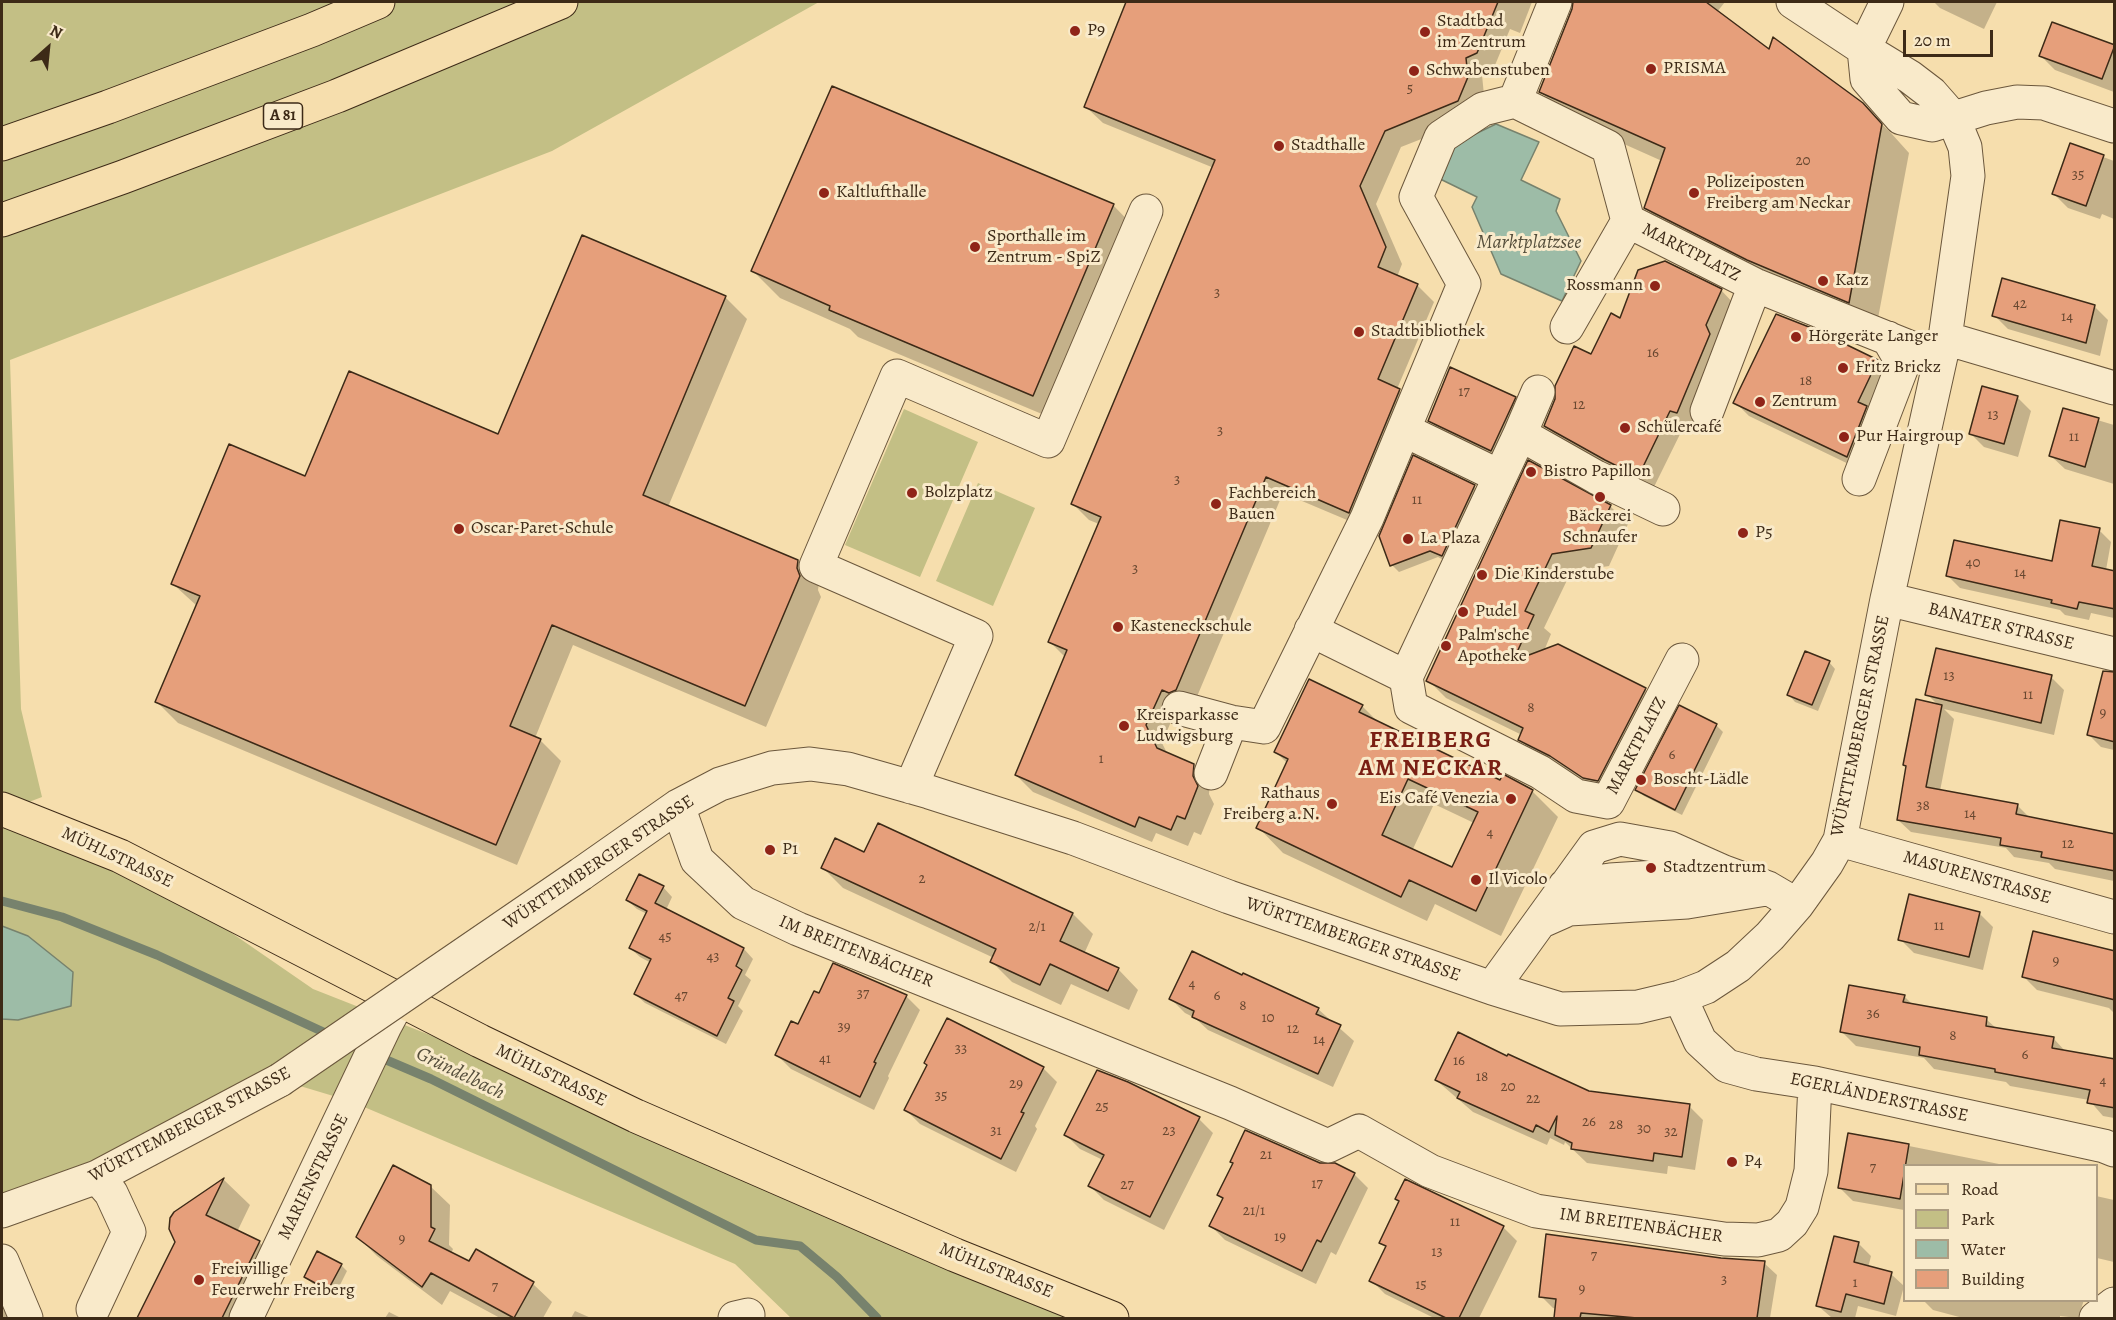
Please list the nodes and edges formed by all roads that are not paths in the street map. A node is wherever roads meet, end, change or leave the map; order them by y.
1 (378, 2) edge
2 (561, 2) edge
3 (1555, 2) edge
4 (1793, 2) edge
5 (1887, 2) edge
6 (1864, 49) junction
7 (1515, 101) junction
8 (1953, 118) junction
9 (2115, 126) edge
10 (2, 144) edge
11 (1146, 211) dead end
12 (2, 220) edge
13 (1628, 221) junction
14 (1755, 285) junction
15 (1567, 327) dead end
16 (1888, 338) junction
17 (1942, 349) junction
18 (2115, 388) edge
19 (1538, 392) dead end
20 (1707, 411) dead end
21 (1404, 430) junction
22 (1520, 434) junction
23 (1499, 476) junction
24 (1859, 478) dead end
25 (1663, 509) dead end
26 (1887, 599) junction
27 (1311, 630) junction
28 (2115, 654) edge
29 (1682, 660) dead end
30 (1406, 677) junction
31 (1179, 708) dead end
32 (1231, 722) junction
33 (1211, 772) dead end
34 (911, 787) junction
35 (678, 806) junction
36 (2, 809) edge
37 (1840, 840) junction
38 (1767, 888) junction
39 (1797, 904) junction
40 (2115, 917) edge
41 (1542, 921) junction
42 (1492, 988) junction
43 (1680, 997) junction
44 (392, 1013) junction
45 (1815, 1083) junction
46 (2115, 1150) edge
47 (97, 1177) junction
48 (2, 1211) edge
49 (2, 1261) edge
50 (2115, 1304) edge
51 (93, 1309) dead end
52 (26, 1318) edge
53 (246, 1318) edge
54 (1112, 1318) edge
55 (2096, 1318) edge

1 - 10 main road
2 - 12 main road, A 81
3 - 7 street
4 - 6 street, WÜRTTEMBERGER STRASSE
5 - 6 street
6 - 8 street, WÜRTTEMBERGER STRASSE
7 - 13 street, MARKTPLATZ
7 - 21 street
8 - 9 street
8 - 17 street, WÜRTTEMBERGER STRASSE
11 - 34 street
13 - 14 street, MARKTPLATZ
13 - 15 street, MARKTPLATZ
14 - 16 street, MARKTPLATZ
14 - 20 street, MARKTPLATZ
16 - 17 street, MARKTPLATZ
16 - 24 street
17 - 18 street, MARKTPLATZ
17 - 26 street, WÜRTTEMBERGER STRASSE
19 - 22 street
21 - 23 street
21 - 27 street
22 - 23 street
22 - 25 street
23 - 30 street
26 - 28 street, BANATER STRASSE
26 - 37 street, WÜRTTEMBERGER STRASSE
27 - 30 street
27 - 32 street
29 - 30 street, MARKTPLATZ
31 - 32 street
32 - 33 street
34 - 35 street, WÜRTTEMBERGER STRASSE
34 - 42 street, WÜRTTEMBERGER STRASSE
35 - 45 street, IM BREITENBÄCHER
35 - 47 street, WÜRTTEMBERGER STRASSE, bridge
36 - 44 main road, MÜHLSTRASSE
37 - 39 street, WÜRTTEMBERGER STRASSE
37 - 40 street, MASURENSTRASSE
38 - 39 street
38 - 41 street
38 - 41 street
39 - 43 street, WÜRTTEMBERGER STRASSE
41 - 42 street
42 - 43 street, WÜRTTEMBERGER STRASSE
43 - 45 street, EGERLÄNDERSTRASSE
44 - 53 street, MARIENSTRASSE
44 - 54 main road, MÜHLSTRASSE
45 - 46 street, EGERLÄNDERSTRASSE
47 - 48 street, WÜRTTEMBERGER STRASSE
47 - 51 street
49 - 52 street
50 - 55 street

